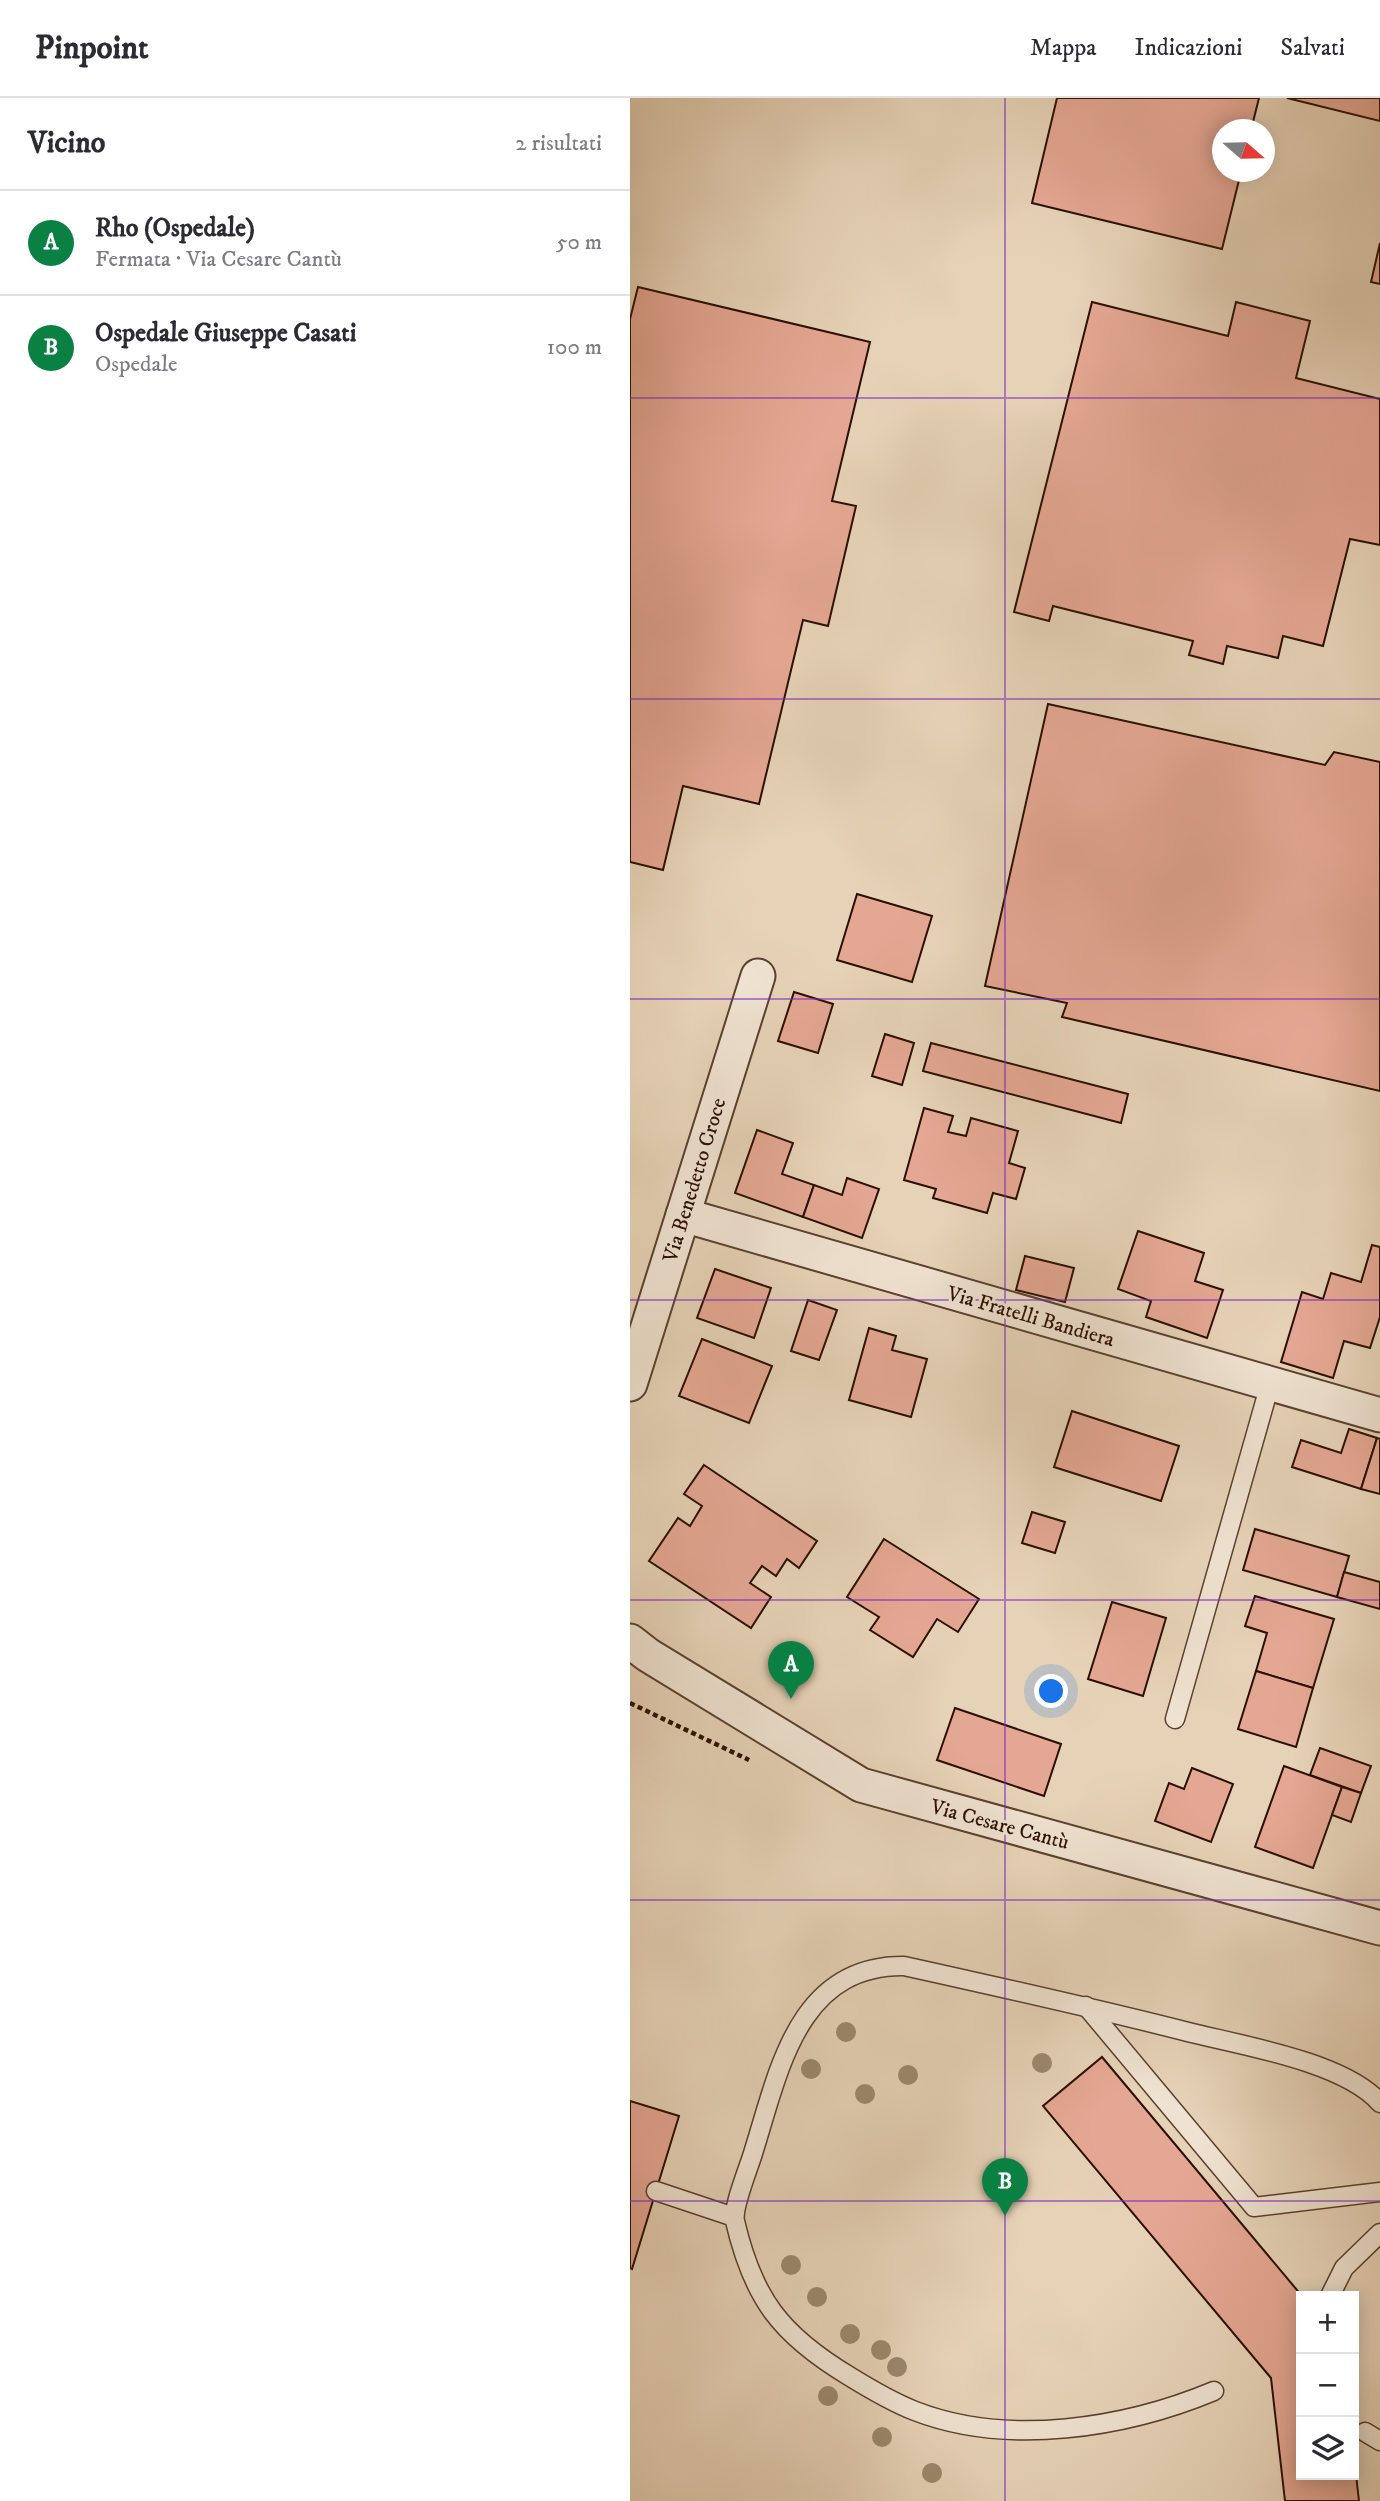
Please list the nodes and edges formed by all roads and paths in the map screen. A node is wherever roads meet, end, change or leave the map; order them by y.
1 (758, 976) dead end
2 (683, 1215) junction
3 (630, 1384) edge
4 (1270, 1384) junction
5 (1380, 1415) edge
6 (636, 1648) edge
7 (1175, 1718) dead end
8 (1380, 1928) edge
9 (1086, 2006) junction
10 (1380, 2103) edge
11 (656, 2191) dead end
12 (1380, 2192) edge
13 (734, 2217) junction
14 (1380, 2234) edge
15 (1333, 2291) edge
16 (1214, 2391) dead end

1 - 2 street, Via Benedetto Croce
2 - 3 street, Via Benedetto Croce
2 - 4 street, Via Fratelli Bandiera
4 - 5 street, Via Fratelli Bandiera
4 - 7 lane
6 - 8 street, Via Cesare Cantù
9 - 10 lane
9 - 12 lane
9 - 13 lane
11 - 13 lane
13 - 16 lane
14 - 15 lane

